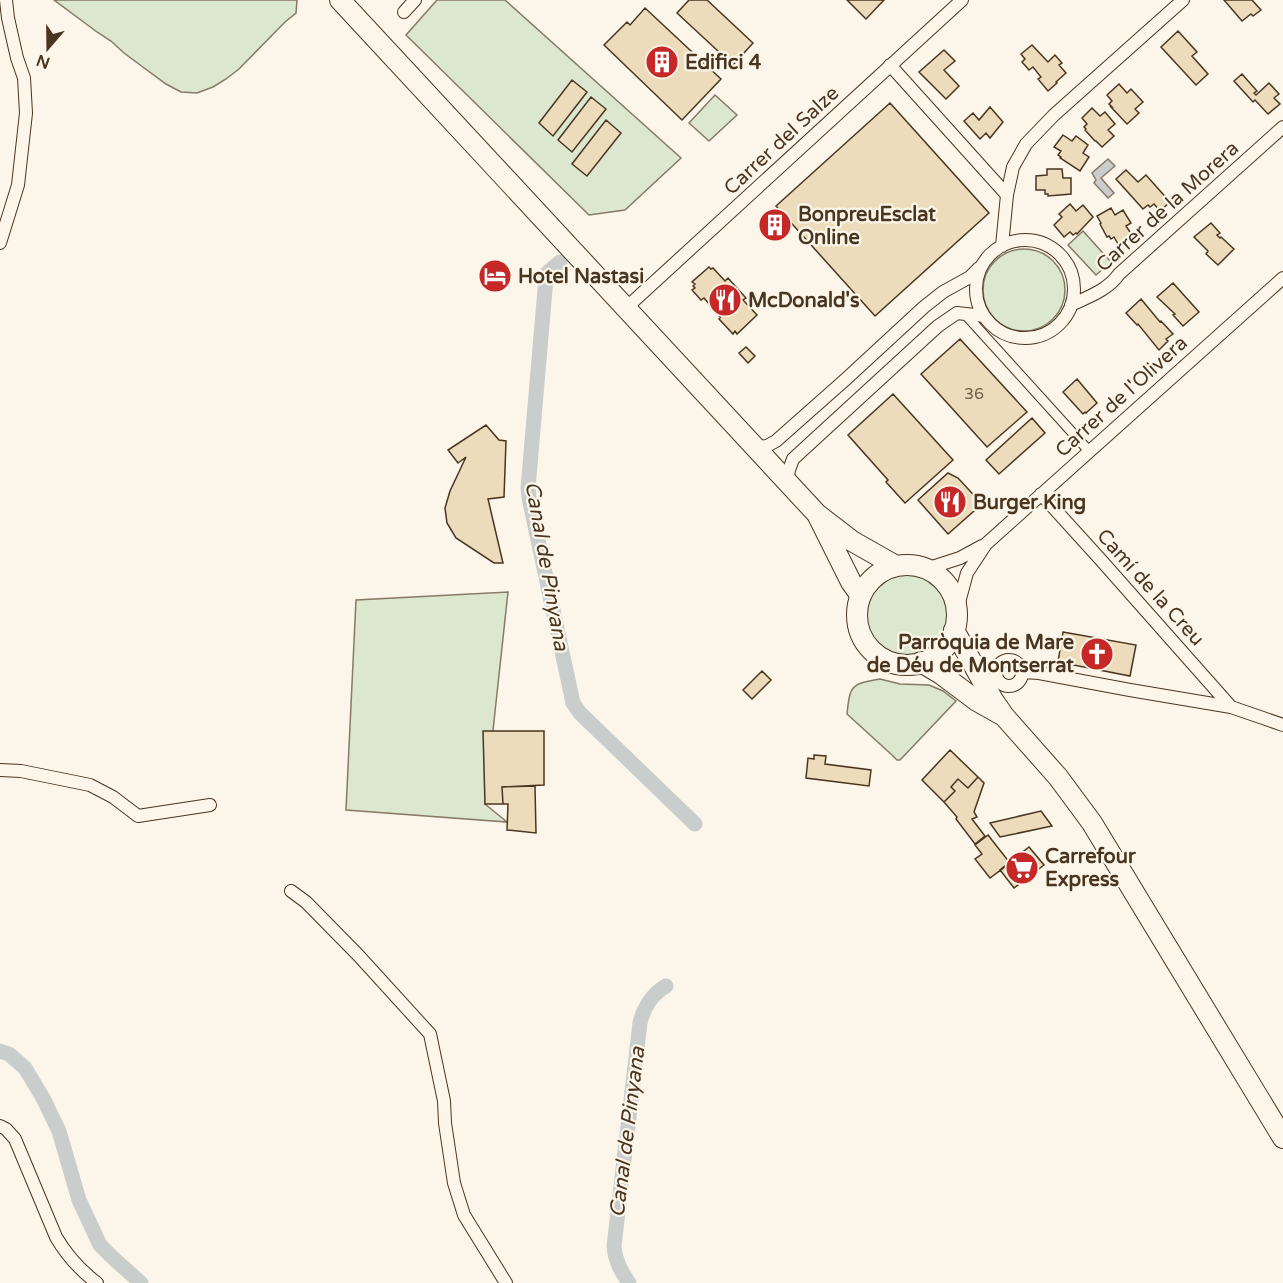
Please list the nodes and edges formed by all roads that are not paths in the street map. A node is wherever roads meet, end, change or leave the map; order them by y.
1 (6, 0) edge
2 (340, 0) edge
3 (415, 0) edge
4 (962, 0) edge
5 (1183, 0) edge
6 (404, 12) dead end
7 (890, 65) junction
8 (1283, 127) edge
9 (1007, 195) junction
10 (0, 243) edge
11 (1002, 246) junction
12 (982, 265) junction
13 (1283, 278) edge
14 (1071, 306) junction
15 (626, 308) junction
16 (964, 313) junction
17 (984, 316) junction
18 (861, 365) junction
19 (879, 379) junction
20 (867, 390) junction
21 (755, 447) junction
22 (1089, 451) junction
23 (787, 482) junction
24 (1041, 494) junction
25 (817, 514) junction
26 (986, 544) junction
27 (896, 566) junction
28 (926, 569) junction
29 (861, 596) junction
30 (957, 610) junction
31 (954, 630) junction
32 (921, 662) junction
33 (1022, 672) dead end
34 (1204, 677) junction
35 (1192, 700) junction
36 (1231, 707) junction
37 (1004, 716) junction
38 (1283, 726) edge
39 (0, 770) edge
40 (210, 805) dead end
41 (291, 891) dead end
42 (0, 1126) edge
43 (1283, 1138) edge
44 (97, 1283) edge
45 (506, 1283) edge

1 - 10 street
2 - 15 main road
3 - 6 street
4 - 7 street, Carrer del Salze
5 - 9 street
7 - 9 street
7 - 15 street, Carrer del Salze
8 - 14 street, Carrer de la Morera
9 - 11 street
11 - 12 street
11 - 14 street
12 - 17 street
12 - 18 street
13 - 22 street, Carrer de l'Olivera
14 - 17 street
15 - 21 main road
16 - 17 street
16 - 19 street
16 - 22 street
18 - 19 street
18 - 20 street
18 - 21 street
19 - 20 street
20 - 23 street
21 - 23 main road
22 - 24 street, Carrer de l'Olivera
23 - 25 main road
24 - 26 street, Carrer de l'Olivera
24 - 34 street, Camí de la Creu
25 - 27 main road
25 - 29 main road
26 - 28 street, Carrer de l'Olivera
26 - 30 street, Carrer de l'Olivera
27 - 28 main road
27 - 29 main road
28 - 30 main road
29 - 32 main road
30 - 31 main road
31 - 32 main road
31 - 37 main road
32 - 37 main road
33 - 35 street, Camí de la Creu
34 - 35 street
34 - 36 street, Camí de la Creu
35 - 36 street, Camí de la Creu
36 - 38 street, Camí de la Creu
37 - 43 main road
39 - 40 street
41 - 45 street
42 - 44 street

